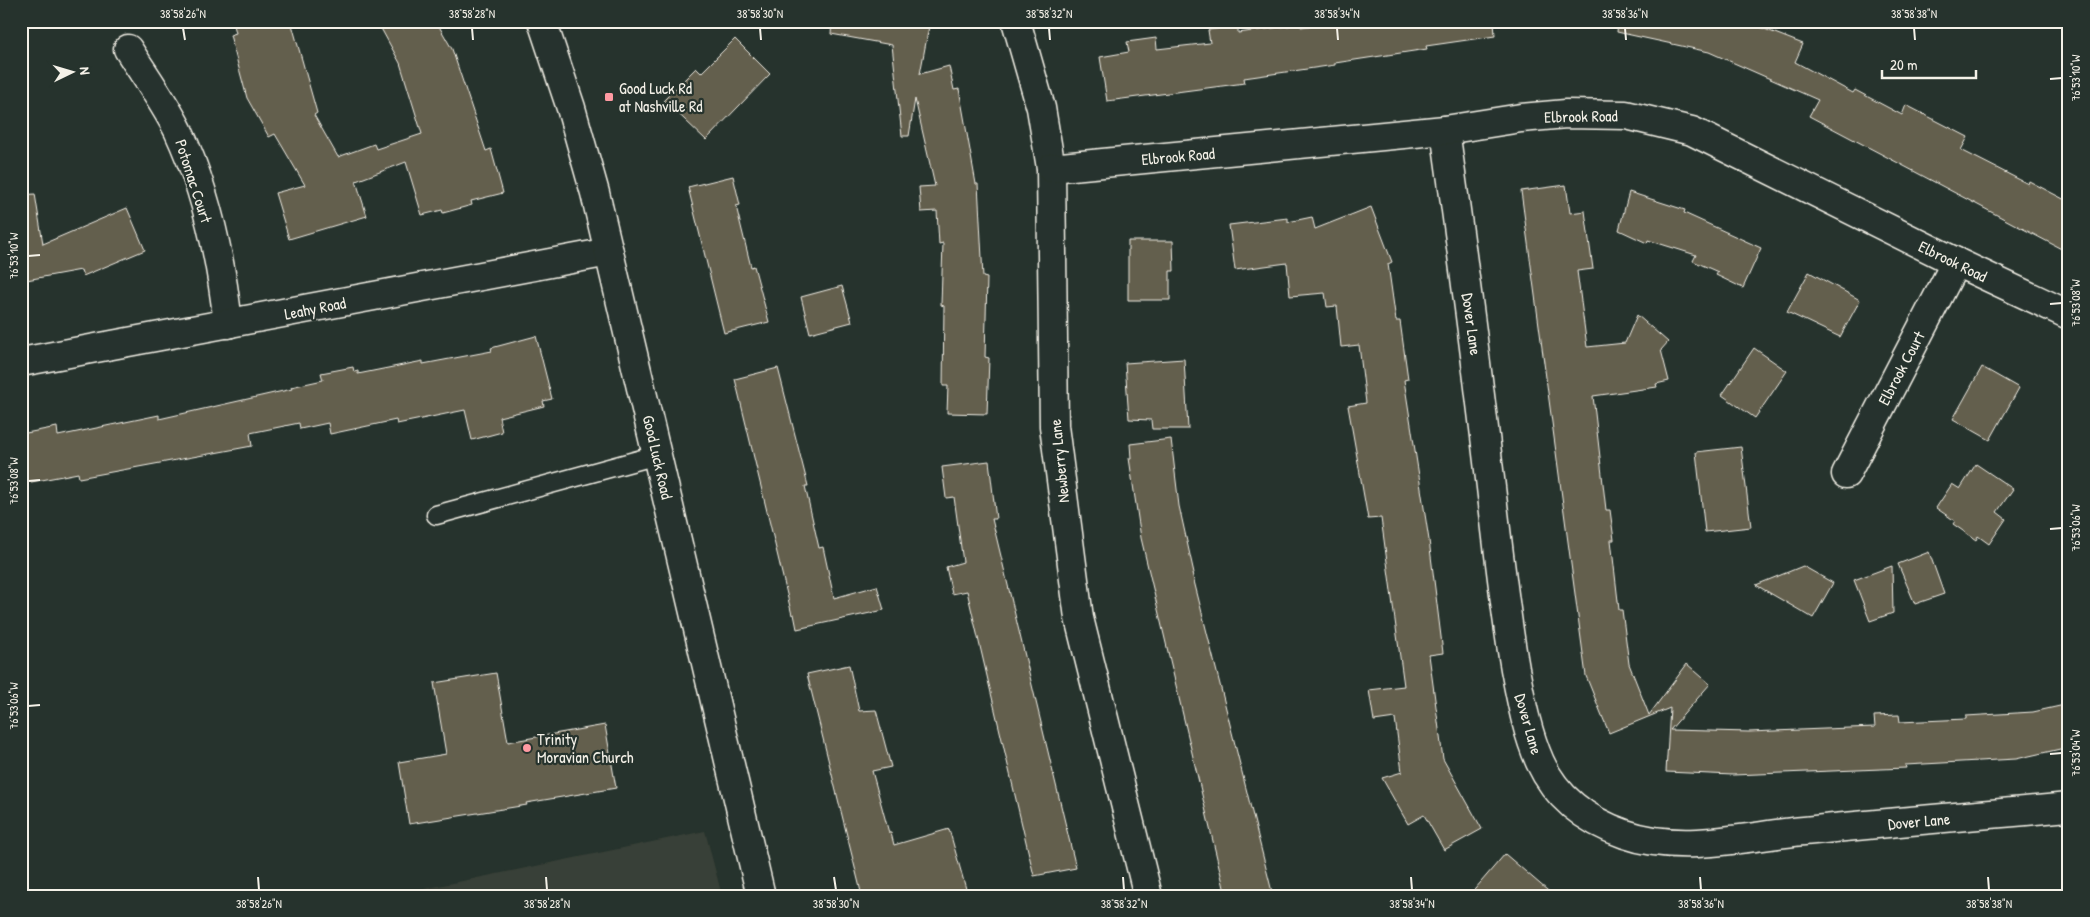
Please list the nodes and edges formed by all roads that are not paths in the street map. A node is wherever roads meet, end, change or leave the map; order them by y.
1 (1016, 21) edge
2 (549, 23) edge
3 (128, 49) dead end
4 (1445, 130) junction
5 (1051, 168) junction
6 (609, 252) junction
7 (1956, 262) junction
8 (2069, 315) edge
9 (228, 324) junction
10 (21, 362) edge
11 (657, 455) junction
12 (1846, 474) dead end
13 (436, 515) dead end
14 (2069, 807) edge
15 (761, 896) edge
16 (1148, 896) edge

1 - 5 street, Newberry Lane
2 - 6 street, Good Luck Road
3 - 9 street, Potomac Court
4 - 5 street, Elbrook Road
4 - 7 street, Elbrook Road
4 - 14 street, Dover Lane
5 - 16 street, Newberry Lane
6 - 9 street, Leahy Road
6 - 11 street, Good Luck Road
7 - 8 street, Elbrook Road
7 - 12 street, Elbrook Court
9 - 10 street, Leahy Road
11 - 13 lane
11 - 15 street, Good Luck Road

